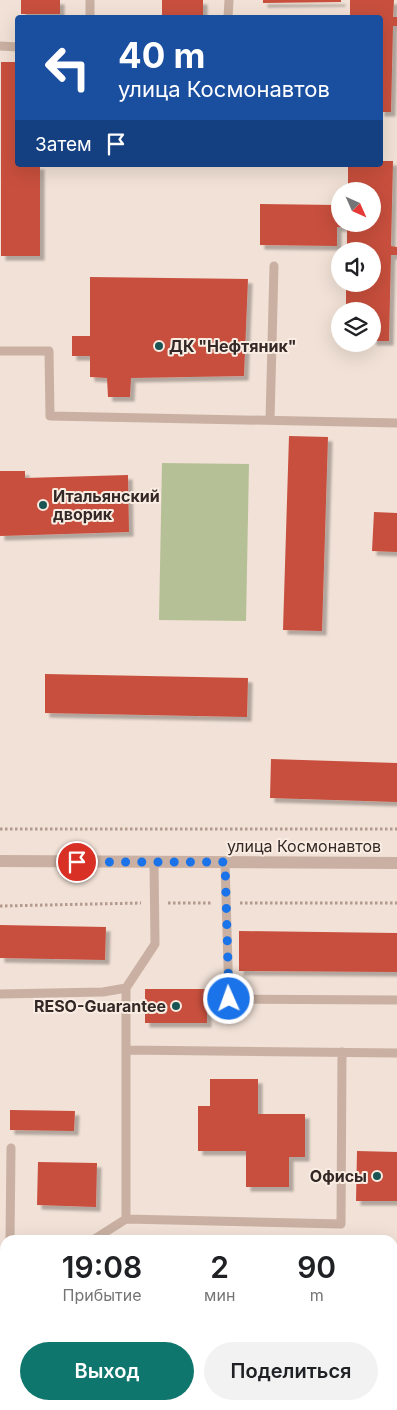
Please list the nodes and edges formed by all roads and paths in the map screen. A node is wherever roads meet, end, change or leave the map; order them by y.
1 (90, 0) edge
2 (229, 0) edge
3 (90, 15) edge
4 (228, 15) edge
5 (0, 46) edge
6 (15, 47) edge
7 (274, 266) dead end
8 (0, 351) edge
9 (270, 420) junction
10 (397, 423) edge
11 (0, 829) edge
12 (397, 829) edge
13 (0, 862) edge
14 (154, 862) junction
15 (225, 862) junction
16 (397, 863) edge
17 (154, 903) junction
18 (226, 903) junction
19 (397, 903) edge
20 (0, 906) edge
21 (126, 988) junction
22 (0, 994) edge
23 (397, 1000) edge
24 (126, 1050) junction
25 (342, 1052) junction
26 (397, 1053) edge
27 (12, 1148) dead end
28 (126, 1219) junction
29 (10, 1235) edge
30 (102, 1235) edge

1 - 3 lane
2 - 4 lane
5 - 6 lane
7 - 9 lane
8 - 9 lane
9 - 10 lane
11 - 12 path
13 - 14 street, улица Космонавтов
14 - 15 street, улица Космонавтов
14 - 17 lane
15 - 16 street, улица Космонавтов
15 - 18 lane
17 - 18 path
17 - 20 path
17 - 21 lane
18 - 19 path
18 - 23 lane
21 - 22 lane
21 - 24 lane
24 - 25 lane
24 - 28 lane
25 - 26 lane
25 - 28 lane
27 - 29 lane
28 - 30 lane

